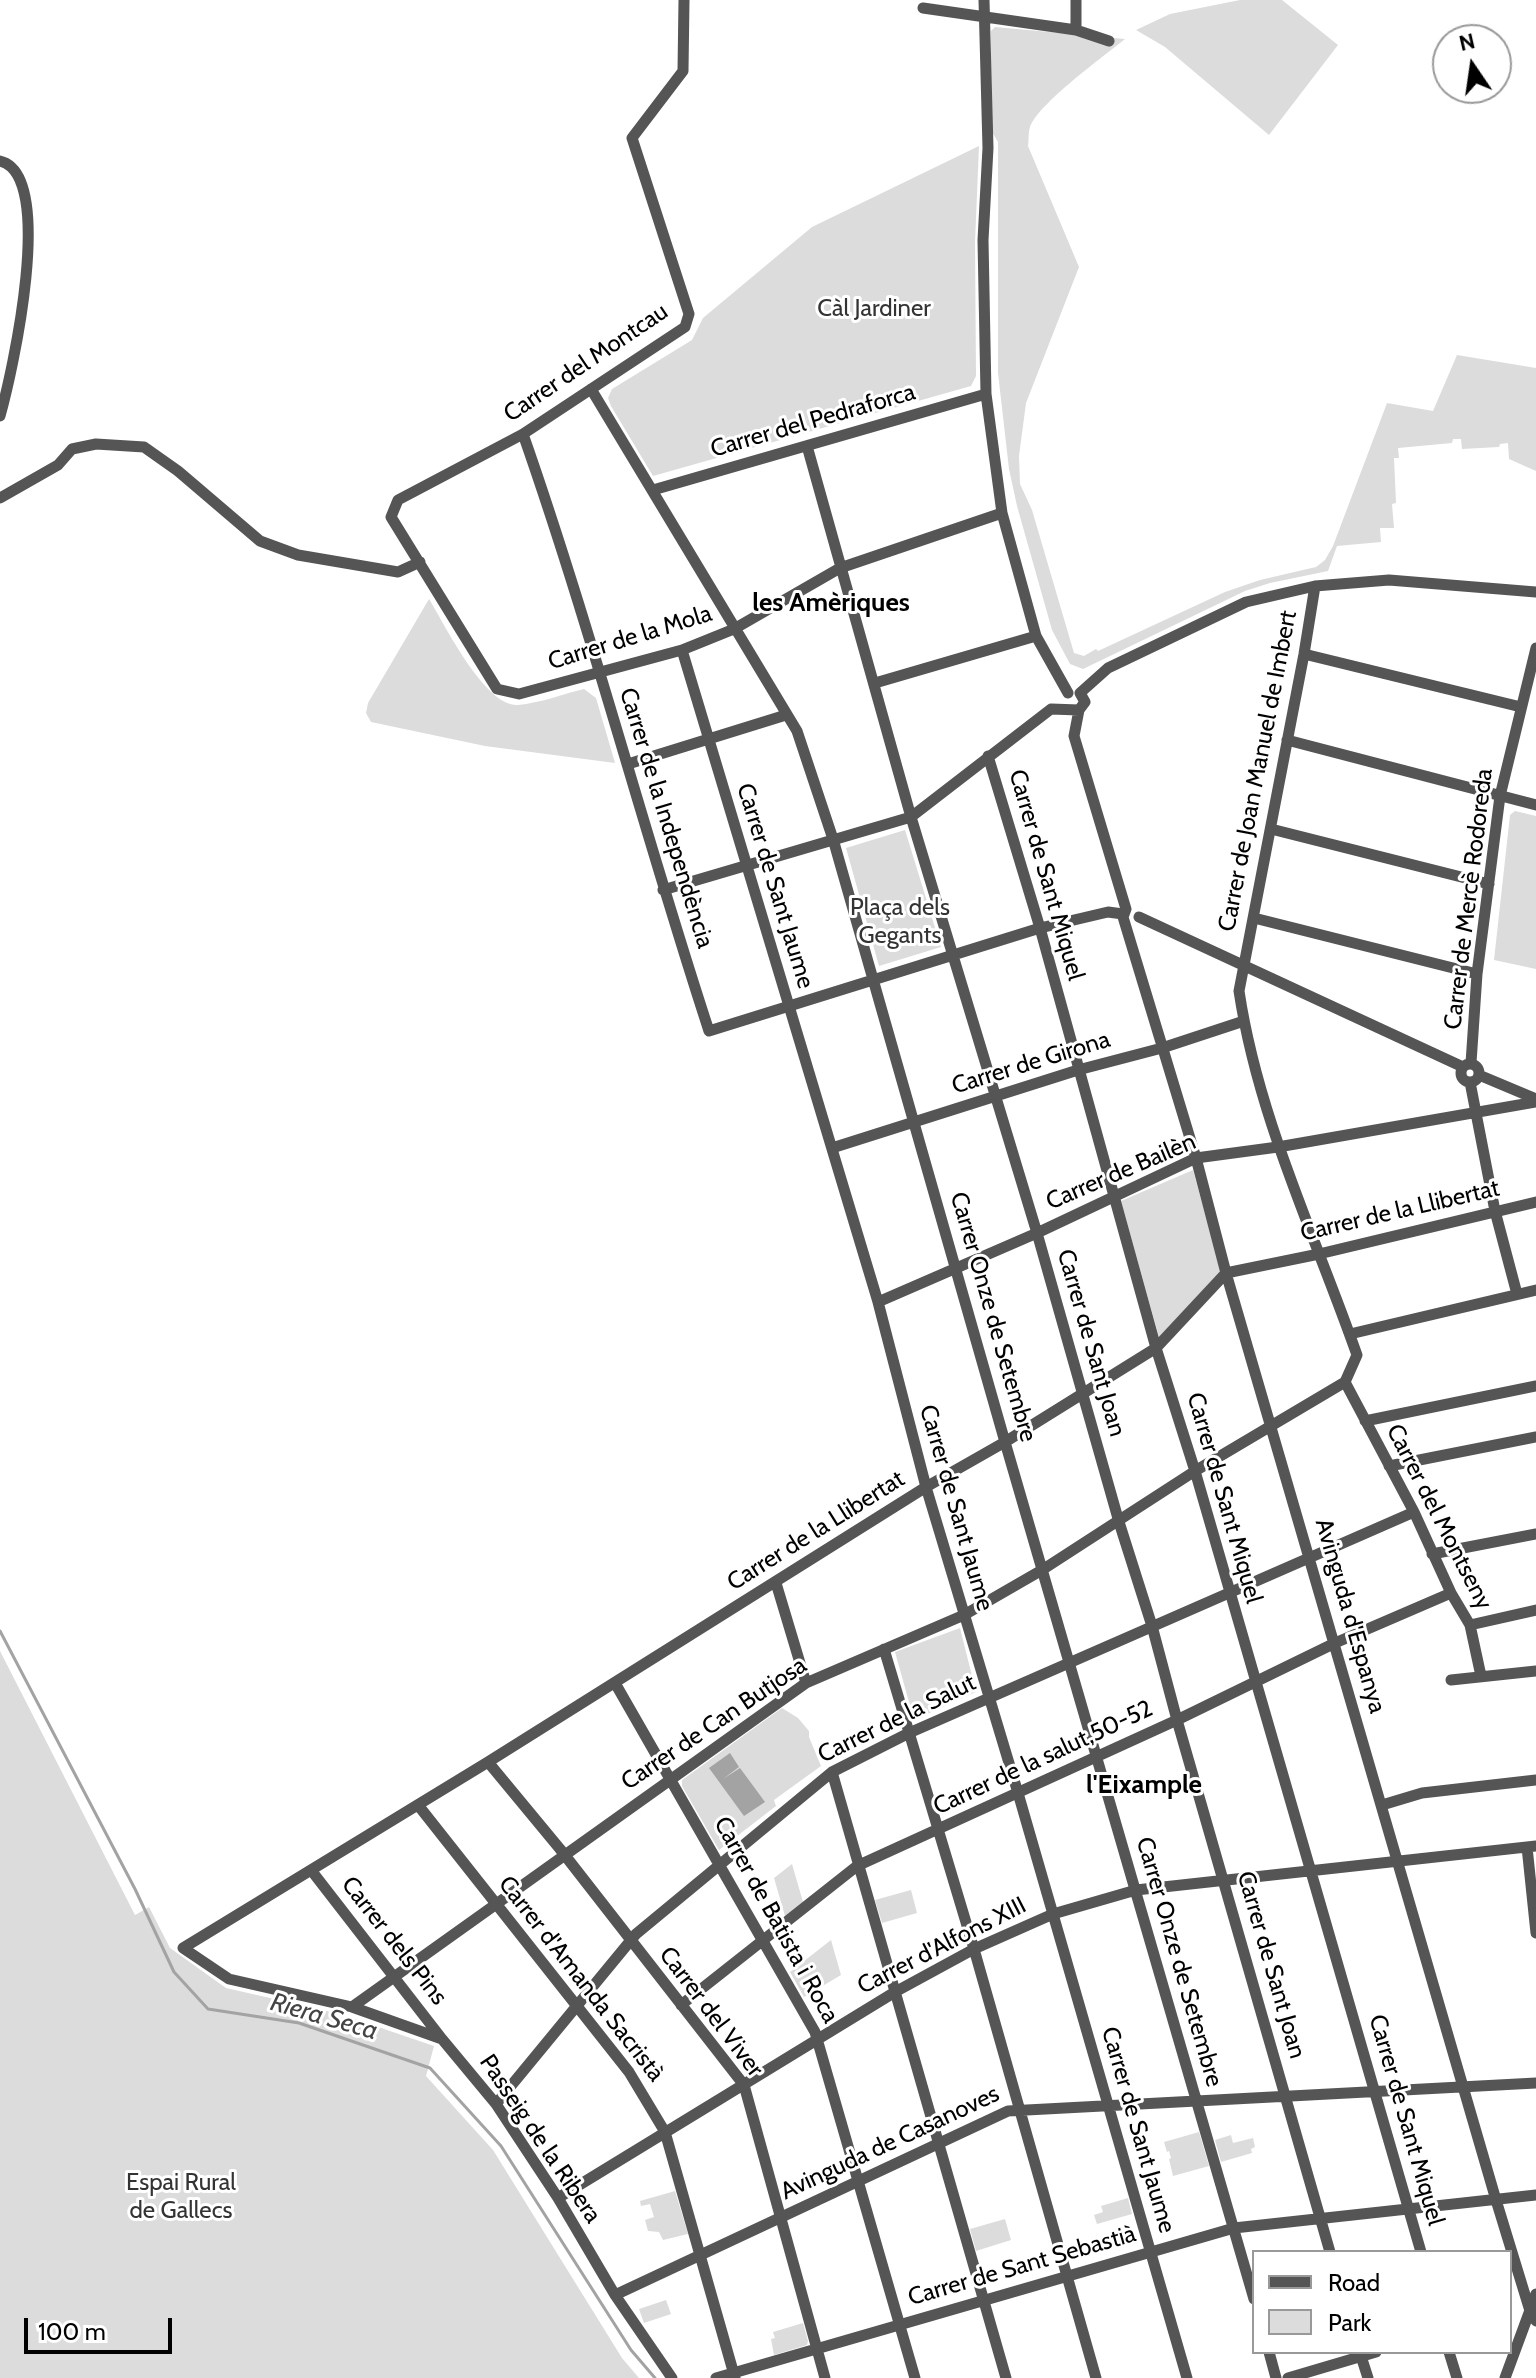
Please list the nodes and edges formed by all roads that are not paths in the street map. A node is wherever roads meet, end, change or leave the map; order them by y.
1 (684, 0) edge
2 (984, 0) edge
3 (1076, 0) edge
4 (923, 8) dead end
5 (984, 17) junction
6 (1076, 30) junction
7 (1109, 41) dead end
8 (0, 161) edge
9 (591, 389) junction
10 (986, 394) junction
11 (0, 416) edge
12 (523, 434) junction
13 (807, 446) junction
14 (653, 490) junction
15 (0, 498) edge
16 (1002, 513) junction
17 (391, 517) joint
18 (420, 562) junction
19 (840, 568) junction
20 (1315, 586) junction
21 (1536, 592) edge
22 (734, 629) junction
23 (1036, 636) junction
24 (1536, 648) edge
25 (682, 650) junction
26 (1304, 654) junction
27 (598, 671) junction
28 (875, 683) junction
29 (1074, 693) junction
30 (1521, 707) junction
31 (1073, 709) junction
32 (786, 715) junction
33 (707, 738) junction
34 (1287, 740) junction
35 (988, 756) junction
36 (628, 764) junction
37 (1500, 796) junction
38 (1536, 805) edge
39 (911, 817) junction
40 (1271, 829) junction
41 (833, 839) junction
42 (747, 864) junction
43 (1489, 884) junction
44 (663, 890) junction
45 (1125, 915) junction
46 (1254, 918) junction
47 (1040, 928) junction
48 (952, 956) junction
49 (1242, 965) junction
50 (1477, 974) junction
51 (873, 980) junction
52 (788, 1006) junction
53 (1244, 1021) junction
54 (1162, 1048) junction
55 (1467, 1065) junction
56 (1078, 1070) junction
57 (1475, 1078) junction
58 (995, 1097) junction
59 (1536, 1100) edge
60 (1474, 1114) junction
61 (914, 1121) junction
62 (1278, 1147) junction
63 (832, 1148) junction
64 (1196, 1158) junction
65 (1115, 1195) junction
66 (1536, 1202) edge
67 (1495, 1211) junction
68 (1037, 1233) junction
69 (1319, 1254) junction
70 (956, 1267) junction
71 (1226, 1273) junction
72 (1536, 1290) edge
73 (1517, 1294) junction
74 (878, 1302) junction
75 (1350, 1334) junction
76 (1156, 1348) junction
77 (1345, 1382) junction
78 (1536, 1386) edge
79 (1083, 1394) junction
80 (1365, 1421) junction
81 (1272, 1423) junction
82 (1536, 1437) edge
83 (1005, 1442) junction
84 (1389, 1466) junction
85 (1195, 1471) junction
86 (926, 1487) junction
87 (1414, 1512) junction
88 (1119, 1522) junction
89 (1536, 1534) edge
90 (1432, 1554) junction
91 (1309, 1557) junction
92 (1042, 1570) junction
93 (776, 1583) junction
94 (1229, 1591) junction
95 (1451, 1593) junction
96 (1536, 1610) edge
97 (964, 1615) junction
98 (1470, 1625) junction
99 (1152, 1626) junction
100 (1335, 1643) junction
101 (884, 1649) junction
102 (1069, 1664) junction
103 (1536, 1671) edge
104 (1481, 1676) junction
105 (1451, 1680) dead end
106 (1254, 1681) junction
107 (615, 1683) junction
108 (806, 1683) junction
109 (988, 1699) junction
110 (1177, 1720) junction
111 (909, 1733) junction
112 (1096, 1757) junction
113 (488, 1762) junction
114 (832, 1772) junction
115 (671, 1780) junction
116 (1536, 1780) edge
117 (1018, 1793) junction
118 (418, 1805) junction
119 (1382, 1805) junction
120 (938, 1831) junction
121 (1531, 1846) edge
122 (564, 1855) junction
123 (1399, 1861) junction
124 (720, 1864) junction
125 (857, 1866) junction
126 (311, 1870) junction
127 (1312, 1871) junction
128 (1225, 1882) junction
129 (1136, 1890) junction
130 (496, 1905) junction
131 (1053, 1914) junction
132 (1536, 1933) edge
133 (763, 1939) junction
134 (630, 1940) junction
135 (974, 1949) junction
136 (395, 1977) junction
137 (895, 1992) junction
138 (681, 2005) junction
139 (352, 2007) junction
140 (577, 2007) junction
141 (442, 2039) junction
142 (819, 2039) junction
143 (1536, 2083) edge
144 (744, 2085) junction
145 (1463, 2086) junction
146 (1374, 2091) junction
147 (1285, 2096) junction
148 (1196, 2100) junction
149 (496, 2104) junction
150 (1108, 2104) junction
151 (1019, 2108) junction
152 (665, 2132) junction
153 (938, 2143) junction
154 (859, 2180) junction
155 (1536, 2195) edge
156 (558, 2198) junction
157 (1496, 2200) junction
158 (1410, 2209) junction
159 (781, 2217) junction
160 (1321, 2220) junction
161 (1234, 2228) junction
162 (1329, 2250) edge
163 (1420, 2250) edge
164 (1512, 2250) edge
165 (1512, 2250) edge
166 (1150, 2252) junction
167 (701, 2254) junction
168 (1067, 2275) junction
169 (1252, 2292) edge
170 (1536, 2294) edge
171 (615, 2295) junction
172 (983, 2299) junction
173 (1533, 2316) edge
174 (899, 2324) junction
175 (817, 2348) junction
176 (1270, 2354) edge
177 (1361, 2354) edge
178 (1450, 2354) edge
179 (734, 2375) edge
180 (672, 2378) edge
181 (716, 2378) edge
182 (825, 2378) edge
183 (915, 2378) edge
184 (1006, 2378) edge
185 (1096, 2378) edge
186 (1187, 2378) edge
187 (1276, 2378) edge
188 (1288, 2378) edge
189 (1368, 2378) edge
190 (1457, 2378) edge
191 (1505, 2378) edge

1 - 9 street, Carrer del Montcau
2 - 5 street
3 - 6 street
4 - 5 street
5 - 6 street
5 - 10 street
6 - 7 street
8 - 11 street
9 - 12 street, Carrer del Montcau
9 - 14 street, Carrer Onze de Setembre
10 - 13 street, Carrer del Pedraforca
10 - 16 street
12 - 17 street, Carrer del Montcau
12 - 27 street, Carrer de la Independència
13 - 14 street, Carrer del Pedraforca
13 - 19 street, Carrer de Sant Joan
14 - 22 street, Carrer Onze de Setembre
15 - 18 street
16 - 19 street, Carrer de la Mola
16 - 23 street
17 - 18 street, Carrer de la Mola
18 - 27 street, Carrer de la Mola
19 - 22 street, Carrer de la Mola
19 - 28 street, Carrer de Sant Joan
20 - 21 street
20 - 26 street, Carrer de Joan Manuel de Imbert
20 - 29 street
22 - 25 street, Carrer de la Mola
22 - 32 street, Carrer Onze de Setembre
23 - 28 street
23 - 29 street
24 - 30 street, Carrer de Mercè Rodoreda
25 - 27 street, Carrer de la Mola
25 - 33 street, Carrer de Sant Jaume
26 - 30 street
26 - 34 street, Carrer de Joan Manuel de Imbert
27 - 36 street, Carrer de la Independència
28 - 39 street, Carrer de Sant Joan
29 - 31 street
29 - 31 street
30 - 37 street, Carrer de Mercè Rodoreda
31 - 35 street
31 - 45 street, Avinguda d'Espanya
32 - 33 street
32 - 41 street, Carrer Onze de Setembre
33 - 36 street
33 - 42 street, Carrer de Sant Jaume
34 - 37 street
34 - 40 street, Carrer de Joan Manuel de Imbert
35 - 39 street
35 - 47 street, Carrer de Sant Miquel
36 - 44 street, Carrer de la Independència
37 - 38 street
37 - 43 street, Carrer de Mercè Rodoreda
39 - 41 street
39 - 48 street, Carrer de Sant Joan
40 - 43 street
40 - 46 street, Carrer de Joan Manuel de Imbert
41 - 42 street
41 - 51 street, Carrer Onze de Setembre
42 - 44 street
42 - 52 street, Carrer de Sant Jaume
43 - 50 street, Carrer de Mercè Rodoreda
44 - 52 street, Carrer de la Independència
45 - 47 street
45 - 49 street
45 - 54 street, Avinguda d'Espanya
46 - 49 street, Carrer de Joan Manuel de Imbert
46 - 50 street
47 - 48 street
47 - 56 street, Carrer de Sant Miquel
48 - 51 street
48 - 58 street, Carrer de Sant Joan
49 - 53 street, Carrer de Joan Manuel de Imbert
49 - 55 street
50 - 55 street, Carrer de Mercè Rodoreda
51 - 52 street
51 - 61 street, Carrer Onze de Setembre
52 - 63 street, Carrer de Sant Jaume
53 - 54 street, Carrer de Girona
53 - 62 street, Carrer de Joan Manuel de Imbert
54 - 56 street, Carrer de Girona
54 - 64 street, Avinguda d'Espanya
55 - 57 street
55 - 57 street
56 - 58 street, Carrer de Girona
56 - 65 street, Carrer de Sant Miquel
57 - 59 street
57 - 60 street
58 - 61 street, Carrer de Girona
58 - 68 street, Carrer de Sant Joan
59 - 60 street, Carrer de Bailèn
60 - 62 street, Carrer de Bailèn
60 - 67 street
61 - 63 street, Carrer de Girona
61 - 70 street, Carrer Onze de Setembre
62 - 64 street, Carrer de Bailèn
62 - 69 street, Carrer de Joan Manuel de Imbert
63 - 74 street, Carrer de Sant Jaume
64 - 65 street, Carrer de Bailèn
64 - 71 street, Avinguda d'Espanya
65 - 68 street, Carrer de Bailèn
65 - 76 street, Carrer de Sant Miquel
66 - 67 street, Carrer de la Llibertat
67 - 69 street, Carrer de la Llibertat
67 - 73 street
68 - 70 street, Carrer de Bailèn
68 - 79 street, Carrer de Sant Joan
69 - 71 street, Carrer de la Llibertat
69 - 75 street, Carrer de Joan Manuel de Imbert
70 - 74 street, Carrer de Bailèn
70 - 83 street, Carrer Onze de Setembre
71 - 76 street, Carrer de la Llibertat
71 - 81 street, Avinguda d'Espanya
72 - 73 street
73 - 75 street
74 - 86 street, Carrer de Sant Jaume
75 - 77 street, Carrer de Joan Manuel de Imbert
76 - 79 street, Carrer de la Llibertat
76 - 85 street, Carrer de Sant Miquel
77 - 80 street, Carrer del Montseny
77 - 81 street, Carrer de Can Butjosa
78 - 80 street
79 - 83 street, Carrer de la Llibertat
79 - 88 street, Carrer de Sant Joan
80 - 84 street, Carrer del Montseny
81 - 85 street, Carrer de Can Butjosa
81 - 91 street, Avinguda d'Espanya
82 - 84 street
83 - 86 street, Carrer de la Llibertat
83 - 92 street, Carrer Onze de Setembre
84 - 87 street, Carrer del Montseny
85 - 88 street, Carrer de Can Butjosa
85 - 94 street, Carrer de Sant Miquel
86 - 93 street, Carrer de la Llibertat
86 - 97 street, Carrer de Sant Jaume
87 - 90 street, Carrer del Montseny
87 - 91 street, Carrer de la Salut
88 - 92 street, Carrer de Can Butjosa
88 - 99 street, Carrer de Sant Joan
89 - 90 street
90 - 95 street, Carrer del Montseny
91 - 94 street, Carrer de la Salut
91 - 100 street, Avinguda d'Espanya
92 - 97 street, Carrer de Can Butjosa
92 - 102 street, Carrer Onze de Setembre
93 - 107 street, Carrer de la Llibertat
93 - 108 street
94 - 99 street, Carrer de la Salut
94 - 106 street, Carrer de Sant Miquel
95 - 98 street, Carrer del Montseny
95 - 100 street, Carrer de la salut,50-52
96 - 98 street
97 - 101 street, Carrer de Can Butjosa
97 - 109 street, Carrer de Sant Jaume
98 - 104 street, Carrer del Montseny
99 - 102 street, Carrer de la Salut
99 - 110 street, Carrer de Sant Joan
100 - 106 street, Carrer de la salut,50-52
100 - 119 street, Avinguda d'Espanya
101 - 108 street, Carrer de Can Butjosa
101 - 111 street
102 - 109 street, Carrer de la Salut
102 - 112 street, Carrer Onze de Setembre
103 - 104 street
104 - 105 street
106 - 110 street, Carrer de la salut,50-52
106 - 127 street, Carrer de Sant Miquel
107 - 113 street, Carrer de la Llibertat
107 - 115 street, Carrer de Batista i Roca
108 - 115 street, Carrer de Can Butjosa
109 - 111 street, Carrer de la Salut
109 - 117 street, Carrer de Sant Jaume
110 - 112 street, Carrer de la salut,50-52
110 - 128 street, Carrer de Sant Joan
111 - 114 street, Carrer de la Salut
111 - 120 street
112 - 117 street, Carrer de la salut,50-52
112 - 129 street, Carrer Onze de Setembre
113 - 118 street, Carrer de la Llibertat
113 - 122 street, Carrer del Viver
114 - 124 street, Carrer de la Salut
114 - 125 street
115 - 122 street, Carrer de Can Butjosa
115 - 124 street, Carrer de Batista i Roca
116 - 119 street
117 - 120 street, Carrer de la salut,50-52
117 - 131 street, Carrer de Sant Jaume
118 - 126 street, Carrer de la Llibertat
118 - 130 street, Carrer d'Amanda Sacristà
119 - 123 street, Avinguda d'Espanya
120 - 125 street, Carrer de la salut,50-52
120 - 135 street
121 - 123 street, Carrer d'Alfons XIII
121 - 132 street
122 - 130 street, Carrer de Can Butjosa
122 - 134 street, Carrer del Viver
123 - 127 street, Carrer d'Alfons XIII
123 - 145 street, Avinguda d'Espanya
124 - 133 street, Carrer de Batista i Roca
124 - 134 street, Carrer de la Salut
125 - 133 street, Carrer de la salut,50-52
125 - 137 street
126 - 136 street, Carrer dels Pins
126 - 139 street, Carrer de la Llibertat
127 - 128 street, Carrer d'Alfons XIII
127 - 146 street, Carrer de Sant Miquel
128 - 129 street, Carrer d'Alfons XIII
128 - 147 street, Carrer de Sant Joan
129 - 131 street, Carrer d'Alfons XIII
129 - 148 street, Carrer Onze de Setembre
130 - 136 street, Carrer de Can Butjosa
130 - 140 street, Carrer d'Amanda Sacristà
131 - 135 street, Carrer d'Alfons XIII
131 - 150 street, Carrer de Sant Jaume
133 - 138 street, Carrer de la salut,50-52
133 - 142 street, Carrer de Batista i Roca
134 - 138 street, Carrer del Viver
134 - 140 street, Carrer de la Salut
135 - 137 street, Carrer d'Alfons XIII
135 - 151 street
136 - 139 street, Carrer de Can Butjosa
136 - 141 street, Carrer dels Pins
137 - 142 street, Carrer d'Alfons XIII
137 - 153 street
138 - 144 street, Carrer del Viver
139 - 141 street
140 - 149 street, Carrer de la Salut
140 - 152 street, Carrer d'Amanda Sacristà
141 - 149 street, Passeig de la Ribera
142 - 144 street, Carrer d'Alfons XIII
142 - 154 street, Carrer de Batista i Roca
143 - 145 street, Avinguda de Casanoves
144 - 152 street, Carrer d'Alfons XIII
144 - 159 street, Carrer del Viver
145 - 146 street, Avinguda de Casanoves
145 - 157 street, Avinguda d'Espanya
146 - 147 street, Avinguda de Casanoves
146 - 158 street, Carrer de Sant Miquel
147 - 148 street, Avinguda de Casanoves
147 - 160 street, Carrer de Sant Joan
148 - 150 street, Avinguda de Casanoves
148 - 161 street, Carrer Onze de Setembre
149 - 156 street, Passeig de la Ribera
150 - 151 street, Avinguda de Casanoves
150 - 166 street, Carrer de Sant Jaume
151 - 153 street, Avinguda de Casanoves
151 - 168 street
152 - 156 street, Carrer d'Alfons XIII
152 - 167 street, Carrer d'Amanda Sacristà
153 - 154 street, Avinguda de Casanoves
153 - 172 street
154 - 159 street, Avinguda de Casanoves
154 - 174 street, Carrer de Batista i Roca
155 - 157 street, Carrer de Sant Sebastià
156 - 171 street, Passeig de la Ribera
157 - 158 street, Carrer de Sant Sebastià
157 - 164 street, Avinguda d'Espanya
158 - 160 street, Carrer de Sant Sebastià
158 - 163 street, Carrer de Sant Miquel
159 - 167 street, Avinguda de Casanoves
159 - 175 street, Carrer del Viver
160 - 161 street, Carrer de Sant Sebastià
160 - 162 street, Carrer de Sant Joan
161 - 166 street, Carrer de Sant Sebastià
161 - 169 street, Carrer Onze de Setembre
165 - 173 street, Avinguda d'Espanya
166 - 168 street, Carrer de Sant Sebastià
166 - 186 street, Carrer de Sant Jaume
167 - 171 street, Avinguda de Casanoves
167 - 179 street, Carrer d'Amanda Sacristà
168 - 172 street, Carrer de Sant Sebastià
168 - 185 street
170 - 173 street
171 - 180 street, Passeig de la Ribera
172 - 174 street, Carrer de Sant Sebastià
172 - 184 street
173 - 191 street
174 - 175 street, Carrer de Sant Sebastià
174 - 183 street, Carrer de Batista i Roca
175 - 179 street, Carrer de Sant Sebastià
175 - 182 street, Carrer del Viver
176 - 187 street
177 - 188 street
177 - 189 street
178 - 190 street
179 - 181 street, Carrer de Sant Sebastià

